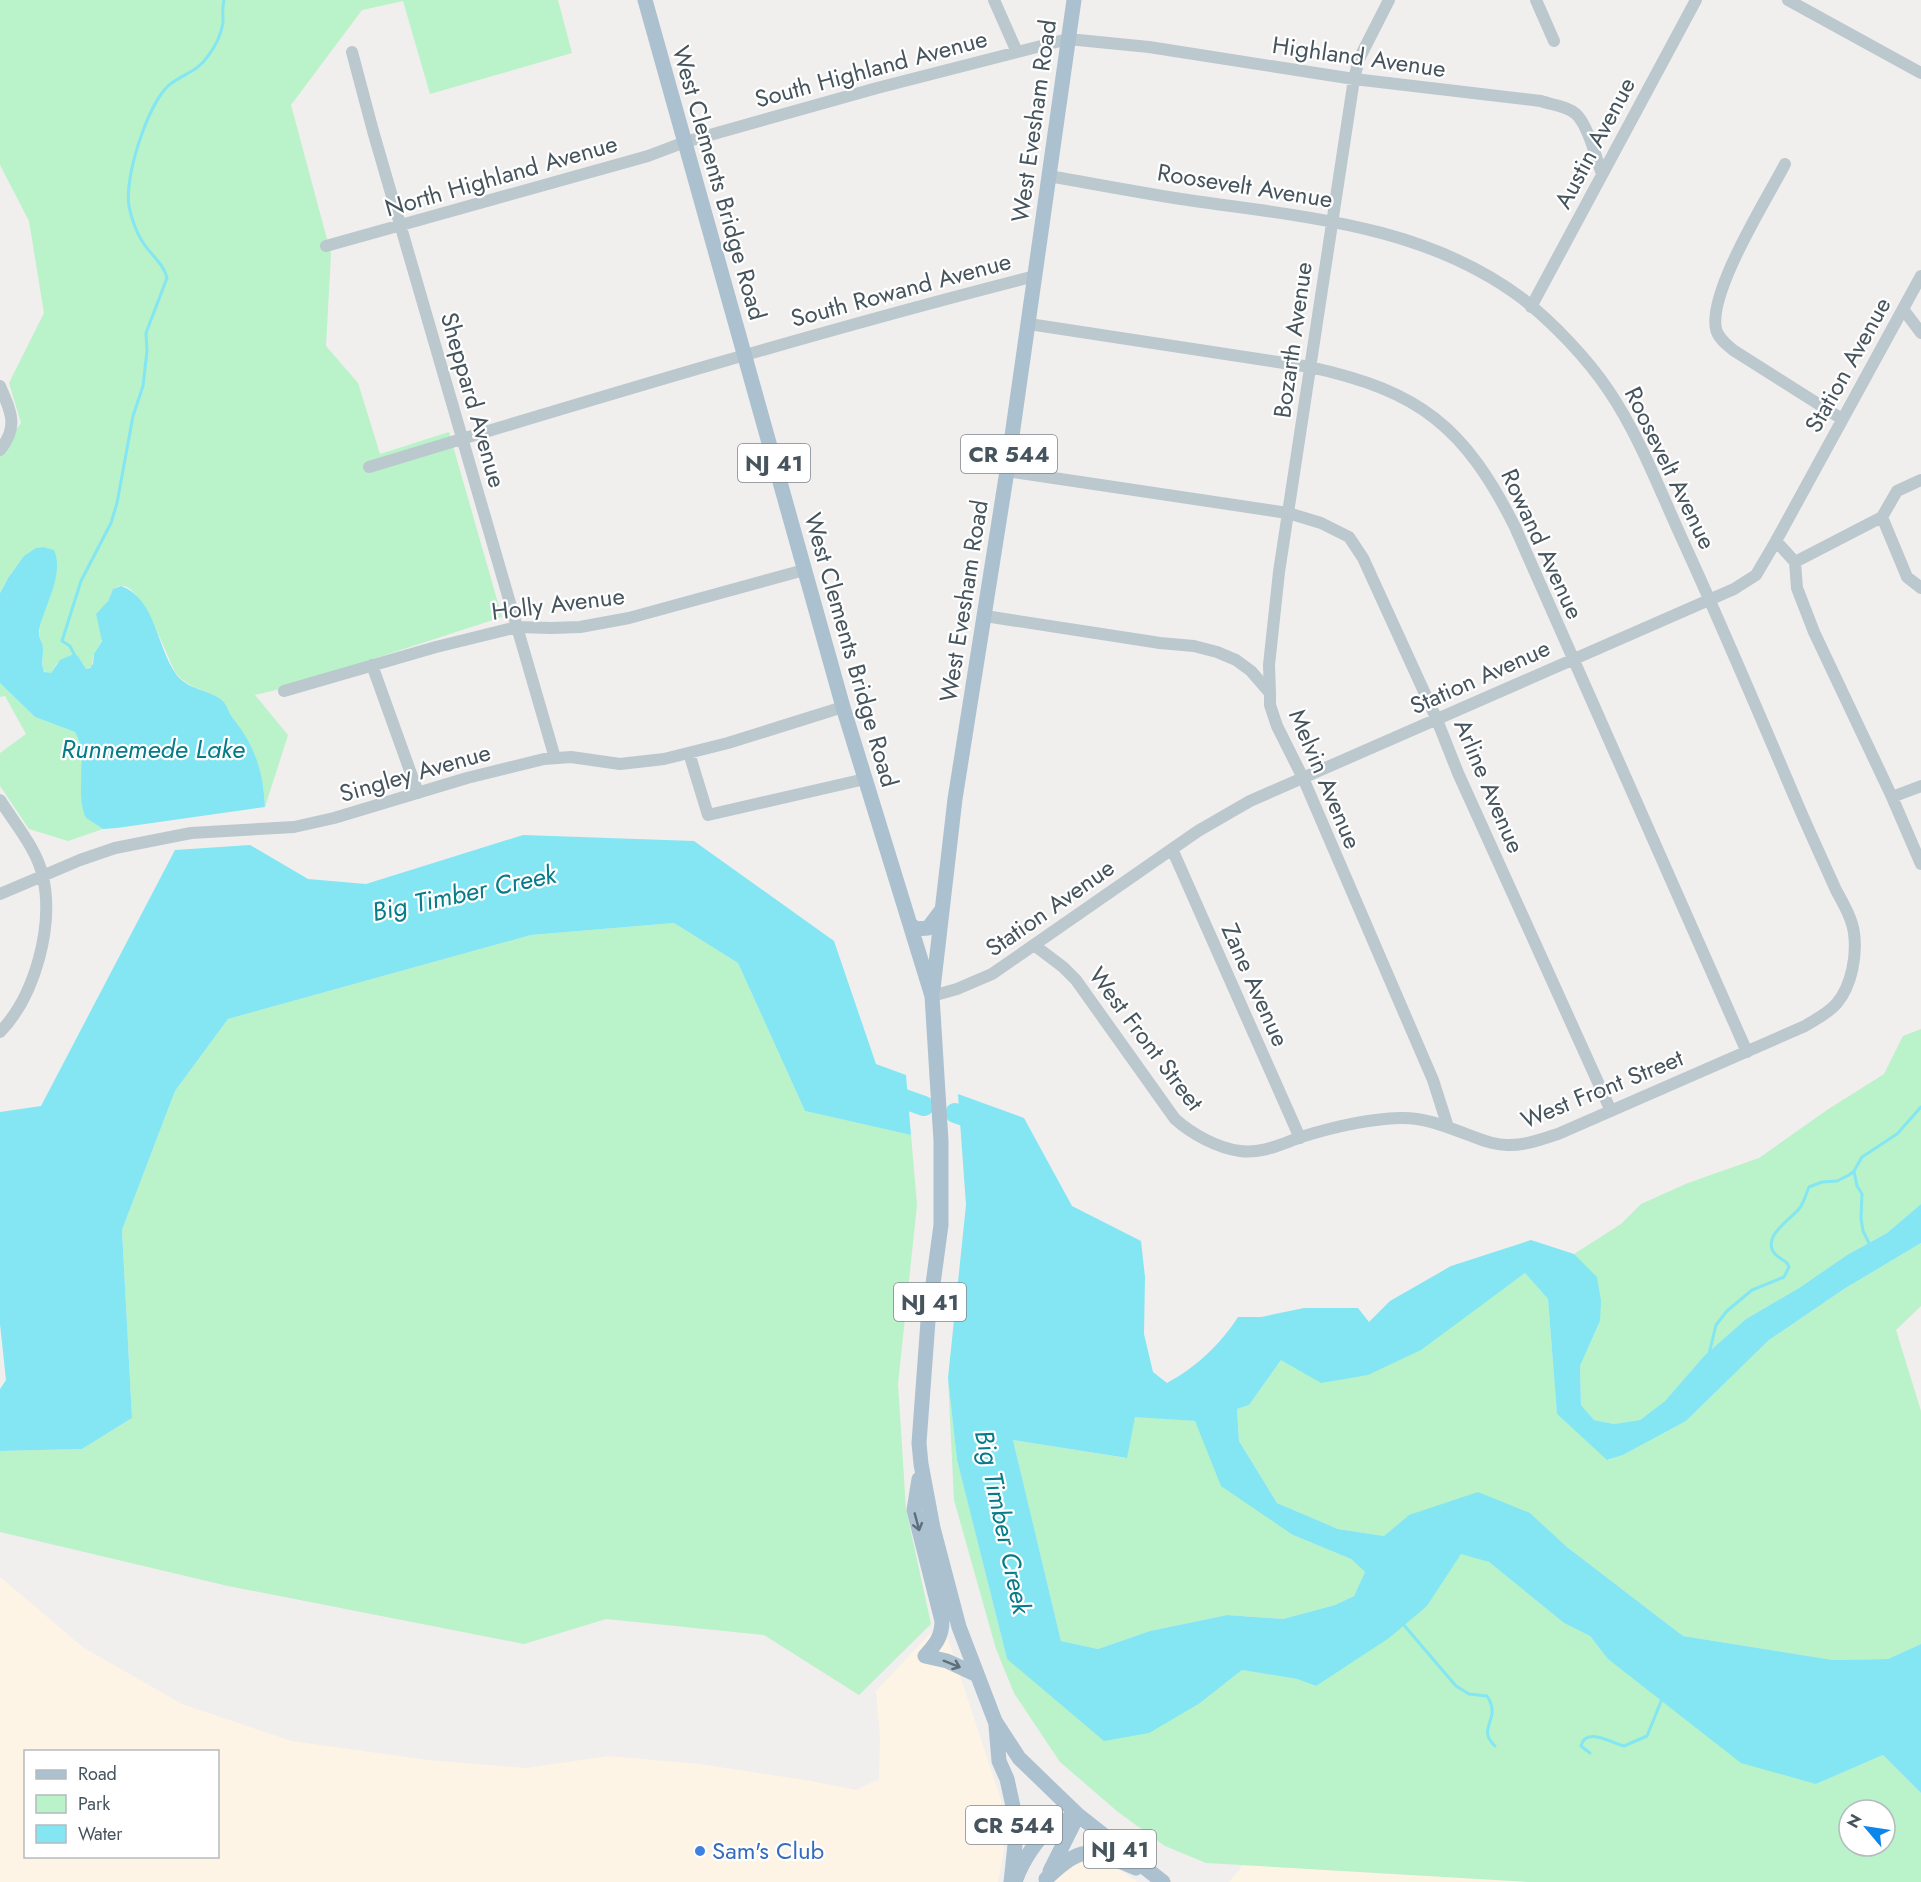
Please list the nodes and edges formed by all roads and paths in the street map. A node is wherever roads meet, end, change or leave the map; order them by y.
1 (645, 0) edge
2 (993, 0) edge
3 (1074, 0) edge
4 (1389, 0) edge
5 (1536, 0) edge
6 (1696, 0) edge
7 (1788, 0) edge
8 (1068, 39) junction
9 (1554, 41) dead end
10 (352, 52) dead end
11 (1017, 52) junction
12 (1921, 73) edge
13 (1354, 79) junction
14 (685, 142) junction
15 (1785, 164) dead end
16 (1602, 174) junction
17 (1049, 176) junction
18 (1331, 221) junction
19 (400, 225) junction
20 (326, 246) dead end
21 (1035, 276) junction
22 (1921, 276) edge
23 (1531, 307) junction
24 (1902, 309) junction
25 (1029, 324) junction
26 (1921, 333) edge
27 (744, 355) junction
28 (1310, 367) junction
29 (0, 386) edge
30 (1842, 420) junction
31 (462, 439) junction
32 (0, 450) edge
33 (369, 467) dead end
34 (1007, 471) junction
35 (1921, 480) edge
36 (1288, 513) junction
37 (1882, 517) junction
38 (1776, 541) junction
39 (1795, 562) junction
40 (804, 570) junction
41 (1921, 588) edge
42 (1710, 599) junction
43 (985, 616) junction
44 (517, 627) junction
45 (1573, 660) junction
46 (372, 665) junction
47 (284, 691) dead end
48 (1270, 693) junction
49 (843, 706) junction
50 (1437, 720) junction
51 (689, 753) junction
52 (555, 758) junction
53 (1303, 778) junction
54 (865, 779) junction
55 (1921, 786) edge
56 (418, 793) junction
57 (1892, 797) junction
58 (0, 800) edge
59 (1172, 849) junction
60 (1921, 864) edge
61 (43, 876) junction
62 (0, 894) edge
63 (942, 909) junction
64 (910, 924) junction
65 (1034, 945) junction
66 (1852, 970) joint
67 (932, 996) junction
68 (0, 1032) edge
69 (1747, 1052) junction
70 (1611, 1111) junction
71 (1448, 1127) junction
72 (1300, 1138) junction
73 (921, 1464) junction
74 (977, 1675) junction
75 (995, 1721) junction
76 (1078, 1815) junction
77 (1158, 1878) edge
78 (1045, 1880) edge
79 (1012, 1882) edge

1 - 14 main road, West Clements Bridge Road / NJ 41
2 - 11 street
3 - 8 main road, West Evesham Road / CR 544
4 - 13 street, Bozarth Avenue
5 - 9 street
6 - 16 street, Austin Avenue
7 - 12 street
8 - 11 street, South Highland Avenue
8 - 13 street, Highland Avenue
8 - 17 main road, West Evesham Road / CR 544
10 - 19 street, Sheppard Avenue
11 - 14 street, South Highland Avenue
13 - 16 street, Highland Avenue
13 - 18 street, Bozarth Avenue
14 - 19 street, North Highland Avenue
14 - 27 main road, West Clements Bridge Road / NJ 41
15 - 30 street
16 - 23 street, Austin Avenue
17 - 18 street, Roosevelt Avenue
17 - 21 main road, West Evesham Road / CR 544
18 - 23 street, Roosevelt Avenue
18 - 28 street, Bozarth Avenue
19 - 20 street, North Highland Avenue
19 - 31 street, Sheppard Avenue
21 - 25 main road, West Evesham Road / CR 544
21 - 27 street, South Rowand Avenue
22 - 24 street, Station Avenue
23 - 42 street, Roosevelt Avenue
24 - 26 street
24 - 30 street, Station Avenue
25 - 28 street, Rowand Avenue
25 - 34 main road, West Evesham Road / CR 544
27 - 31 street, South Rowand Avenue
27 - 40 main road, West Clements Bridge Road / NJ 41
28 - 36 street, Bozarth Avenue
28 - 45 street, Rowand Avenue
29 - 32 street
30 - 38 street, Station Avenue
31 - 33 street, South Rowand Avenue
31 - 44 street, Sheppard Avenue
34 - 36 street, Arline Avenue
34 - 43 main road, West Evesham Road / CR 544
35 - 37 street
36 - 48 street, Bozarth Avenue
36 - 50 street, Arline Avenue
37 - 39 street
37 - 41 street
38 - 39 street
38 - 42 street, Station Avenue
39 - 57 street
40 - 44 street, Holly Avenue
40 - 49 main road, West Clements Bridge Road / NJ 41
42 - 45 street, Station Avenue
42 - 66 street, Roosevelt Avenue
43 - 48 street, Melvin Avenue
43 - 63 main road, West Evesham Road / CR 544
44 - 46 street, Holly Avenue
44 - 52 street, Sheppard Avenue
45 - 50 street, Station Avenue
45 - 69 street, Rowand Avenue
46 - 47 street, Holly Avenue
46 - 56 street
48 - 53 street, Melvin Avenue
49 - 51 street, Singley Avenue
49 - 54 main road, West Clements Bridge Road / NJ 41
50 - 53 street, Station Avenue
50 - 70 street, Arline Avenue
51 - 52 street, Singley Avenue
51 - 54 street
52 - 56 street, Singley Avenue
53 - 59 street, Station Avenue
53 - 71 street, Melvin Avenue
54 - 64 main road, West Clements Bridge Road / NJ 41
55 - 57 street
56 - 61 street, Singley Avenue
57 - 60 street
58 - 61 street
59 - 65 street, Station Avenue
59 - 72 street, Zane Avenue
61 - 62 street, Singley Avenue
61 - 68 street
63 - 64 main road
63 - 67 main road, West Evesham Road / CR 544
64 - 67 main road, West Clements Bridge Road / NJ 41
65 - 67 street, Station Avenue
65 - 72 street, West Front Street
66 - 69 street, West Front Street
67 - 73 main road, West Clements Bridge Road / NJ 41
69 - 70 street, West Front Street
70 - 71 street, West Front Street
71 - 72 street, West Front Street
73 - 74 main road, NJ 41
73 -> 74 main road
74 - 75 main road, NJ 41
75 - 76 main road, NJ 41
75 - 79 main road, CR 544
76 - 77 main road, NJ 41
76 - 78 main road, CR 544
76 - 79 main road
77 - 78 main road

